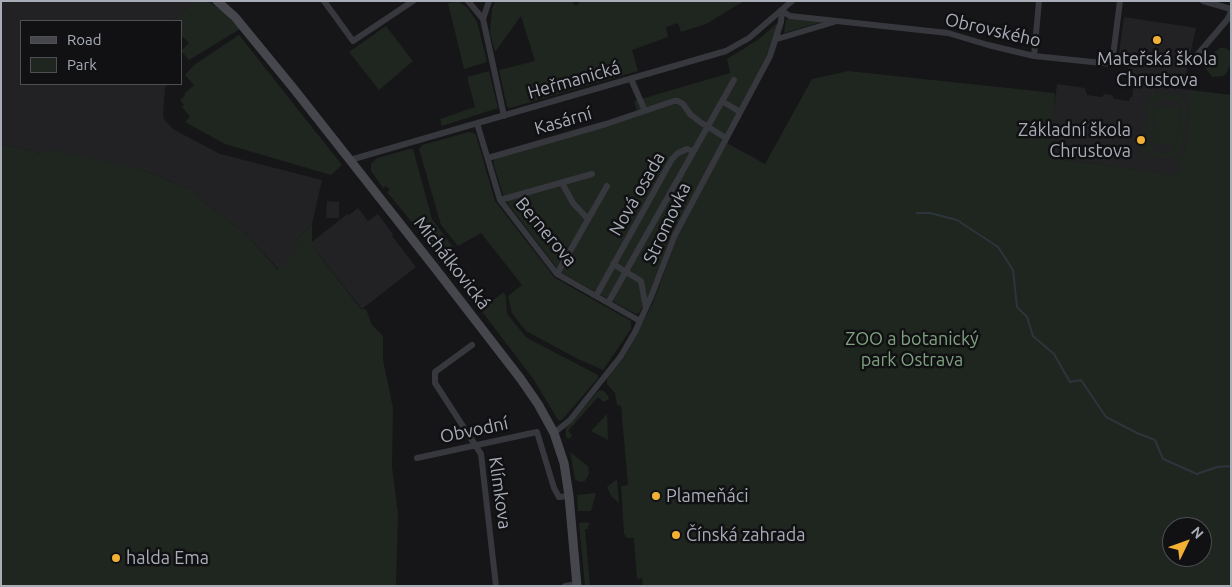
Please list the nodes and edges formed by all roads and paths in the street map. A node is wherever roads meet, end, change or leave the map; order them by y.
1 (324, 1) edge
2 (413, 1) edge
3 (468, 1) edge
4 (489, 1) edge
5 (792, 1) edge
6 (1039, 1) edge
7 (1120, 1) edge
8 (1203, 1) edge
9 (220, 2) edge
10 (1231, 10) edge
11 (782, 11) junction
12 (484, 19) junction
13 (838, 21) junction
14 (777, 39) junction
15 (1034, 56) junction
16 (1192, 61) dead end
17 (632, 79) junction
18 (734, 80) dead end
19 (722, 101) junction
20 (645, 111) junction
21 (740, 112) junction
22 (504, 116) junction
23 (478, 123) junction
24 (707, 127) junction
25 (726, 138) junction
26 (694, 151) junction
27 (488, 158) junction
28 (350, 160) junction
29 (592, 174) dead end
30 (562, 183) junction
31 (607, 186) dead end
32 (500, 200) junction
33 (588, 219) junction
34 (614, 264) junction
35 (626, 271) junction
36 (557, 274) junction
37 (596, 296) junction
38 (608, 303) junction
39 (646, 308) junction
40 (640, 321) junction
41 (472, 345) dead end
42 (554, 433) junction
43 (476, 444) junction
44 (417, 458) dead end
45 (569, 496) junction
46 (577, 585) edge
47 (496, 586) edge
48 (565, 586) edge

1 - 2 street
3 - 12 street
4 - 12 street
5 - 11 street, Heřmanická
6 - 15 street
7 - 15 street, Obrovského
8 - 10 street
9 - 28 street, Michálkovická
10 - 16 street
11 - 13 street, Obrovského
11 - 14 street, Stromovka
11 - 17 street, Heřmanická
12 - 22 street
13 - 14 street, Obrovského
13 - 15 street, Obrovského
14 - 21 street, Stromovka
17 - 20 street
17 - 22 street, Heřmanická
18 - 19 street, Nová osada
19 - 21 street
19 - 24 street, Nová osada
20 - 24 street, Kasární
20 - 27 street, Kasární
21 - 25 street, Stromovka
22 - 23 street, Heřmanická
23 - 27 street, Bernerova
23 - 28 street, Heřmanická
24 - 25 street
24 - 26 street, Nová osada
25 - 39 street, Stromovka
26 - 34 street, Nová osada
26 - 35 street, Nová osada
27 - 32 street, Bernerova
28 - 42 street, Michálkovická
29 - 30 street
30 - 32 street
30 - 33 street
31 - 33 street
32 - 36 street, Bernerova
33 - 36 street
34 - 35 street, Nová osada
34 - 37 street, Nová osada
35 - 38 street, Nová osada
35 - 39 street, Nová osada
36 - 37 street, Bernerova
37 - 38 street, Bernerova
38 - 40 street, Bernerova
39 - 40 street, Stromovka
40 - 42 street, Stromovka
41 - 43 street, Klímkova
42 - 45 street, Michálkovická
43 - 44 street, Obvodní
43 - 45 street, Obvodní
43 - 47 street, Klímkova
45 - 46 street, Michálkovická
46 - 48 street

